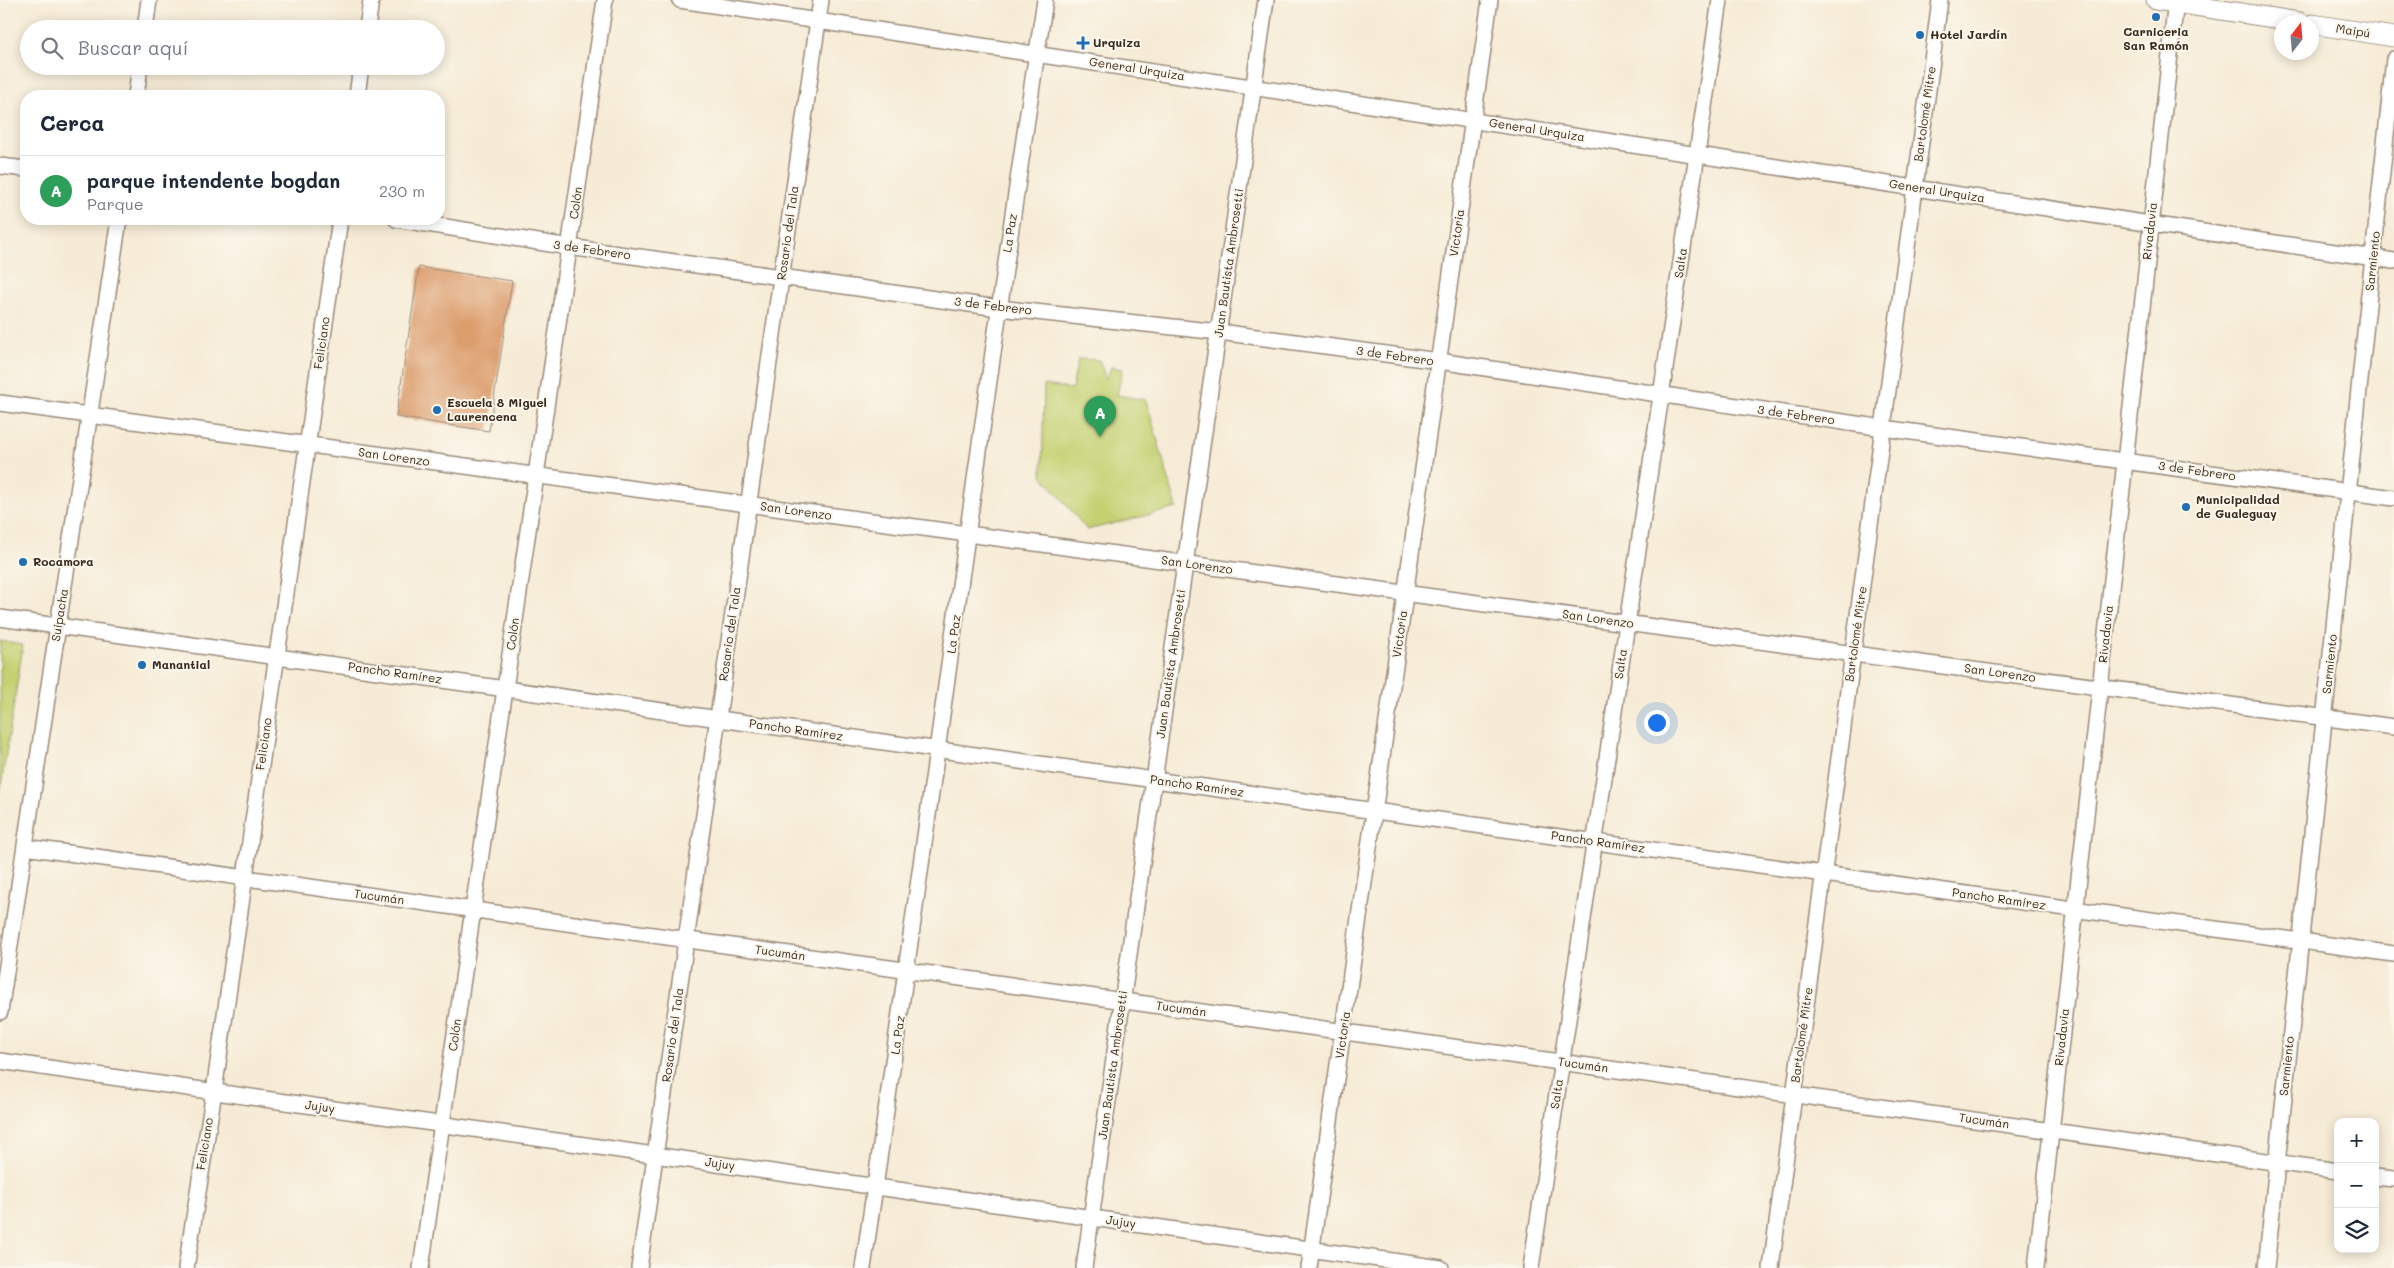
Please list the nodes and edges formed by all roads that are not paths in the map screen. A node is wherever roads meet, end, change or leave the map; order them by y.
1 (149, 0) edge
2 (371, 0) edge
3 (605, 0) edge
4 (680, 0) edge
5 (821, 0) edge
6 (1045, 0) edge
7 (1266, 0) edge
8 (1490, 0) edge
9 (1720, 0) edge
10 (1940, 0) edge
11 (2156, 0) edge
12 (2176, 2) edge
13 (2274, 18) edge
14 (146, 20) edge
15 (368, 20) edge
16 (818, 21) junction
17 (2319, 25) edge
18 (2394, 37) edge
19 (1037, 54) junction
20 (2394, 59) edge
21 (139, 75) edge
22 (360, 75) edge
23 (1254, 88) junction
24 (137, 90) edge
25 (358, 90) edge
26 (1473, 121) junction
27 (1697, 155) junction
28 (0, 166) edge
29 (20, 168) edge
30 (1915, 188) junction
31 (2151, 224) junction
32 (118, 225) edge
33 (339, 225) edge
34 (433, 225) edge
35 (569, 247) junction
36 (2373, 258) junction
37 (2394, 261) edge
38 (781, 277) junction
39 (998, 308) junction
40 (1219, 332) junction
41 (1438, 361) junction
42 (1661, 395) junction
43 (0, 403) edge
44 (91, 415) junction
45 (1883, 428) junction
46 (308, 445) junction
47 (2125, 461) junction
48 (536, 476) junction
49 (2348, 491) junction
50 (2394, 498) edge
51 (749, 504) junction
52 (967, 534) junction
53 (1186, 564) junction
54 (1406, 593) junction
55 (0, 618) edge
56 (1627, 623) junction
57 (59, 626) junction
58 (1853, 654) junction
59 (277, 657) junction
60 (2100, 687) junction
61 (505, 689) junction
62 (2324, 717) junction
63 (718, 719) junction
64 (2394, 727) edge
65 (938, 750) junction
66 (1154, 780) junction
67 (1374, 811) junction
68 (1594, 842) junction
69 (25, 847) junction
70 (1824, 874) junction
71 (245, 878) junction
72 (2076, 909) junction
73 (473, 910) junction
74 (686, 940) junction
75 (2300, 941) junction
76 (2394, 954) edge
77 (908, 971) junction
78 (1123, 1001) junction
79 (0, 1012) edge
80 (1343, 1032) junction
81 (0, 1061) edge
82 (1562, 1062) junction
83 (214, 1092) junction
84 (1794, 1095) junction
85 (442, 1124) junction
86 (2051, 1131) junction
87 (655, 1155) junction
88 (2277, 1163) junction
89 (2334, 1170) edge
90 (2379, 1177) edge
91 (2394, 1179) edge
92 (875, 1187) junction
93 (1091, 1218) junction
94 (1312, 1249) junction
95 (186, 1268) edge
96 (421, 1268) edge
97 (639, 1268) edge
98 (863, 1268) edge
99 (1084, 1268) edge
100 (1310, 1268) edge
101 (1441, 1268) edge
102 (1531, 1268) edge
103 (1771, 1268) edge
104 (2036, 1268) edge
105 (2266, 1268) edge

1 - 14 street
2 - 15 street
3 - 35 street, Colón
4 - 16 street, General Urquiza
5 - 16 street, Rosario del Tala
6 - 19 street, La Paz
7 - 23 street, Juan Bautista Ambrosetti
8 - 26 street, Victoria
9 - 27 street, Salta
10 - 30 street, Bartolomé Mitre
11 - 12 street
12 - 13 street
12 - 31 street, Rivadavia
16 - 19 street, General Urquiza
16 - 38 street, Rosario del Tala
17 - 18 street, Maipú
19 - 23 street, General Urquiza
19 - 39 street, La Paz
20 - 36 street, Sarmiento
21 - 24 street
22 - 25 street
23 - 26 street, General Urquiza
23 - 40 street, Juan Bautista Ambrosetti
26 - 27 street, General Urquiza
26 - 41 street, Victoria
27 - 30 street, General Urquiza
27 - 42 street, Salta
28 - 29 street
30 - 31 street, General Urquiza
30 - 45 street, Bartolomé Mitre
31 - 36 street, General Urquiza
31 - 47 street, Rivadavia
32 - 44 street, Suipacha
33 - 46 street, Feliciano
34 - 35 street, 3 de Febrero
35 - 38 street, 3 de Febrero
35 - 48 street, Colón
36 - 37 street, General Urquiza
36 - 49 street, Sarmiento
38 - 39 street, 3 de Febrero
38 - 51 street, Rosario del Tala
39 - 40 street, 3 de Febrero
39 - 52 street, La Paz
40 - 41 street, 3 de Febrero
40 - 53 street, Juan Bautista Ambrosetti
41 - 42 street, 3 de Febrero
41 - 54 street, Victoria
42 - 45 street, 3 de Febrero
42 - 56 street, Salta
43 - 44 street, San Lorenzo
44 - 46 street, San Lorenzo
44 - 57 street, Suipacha
45 - 47 street, 3 de Febrero
45 - 58 street, Bartolomé Mitre
46 - 48 street, San Lorenzo
46 - 59 street, Feliciano
47 - 49 street, 3 de Febrero
47 - 60 street, Rivadavia
48 - 51 street, San Lorenzo
48 - 61 street, Colón
49 - 50 street, 3 de Febrero
49 - 62 street, Sarmiento
51 - 52 street, San Lorenzo
51 - 63 street, Rosario del Tala
52 - 53 street, San Lorenzo
52 - 65 street, La Paz
53 - 54 street, San Lorenzo
53 - 66 street, Juan Bautista Ambrosetti
54 - 56 street, San Lorenzo
54 - 67 street, Victoria
55 - 57 street, Pancho Ramírez
56 - 58 street, San Lorenzo
56 - 68 street, Salta
57 - 59 street, Pancho Ramírez
57 - 69 street, Suipacha
58 - 60 street, San Lorenzo
58 - 70 street, Bartolomé Mitre
59 - 61 street, Pancho Ramírez
59 - 71 street, Feliciano
60 - 62 street, San Lorenzo
60 - 72 street, Rivadavia
61 - 63 street, Pancho Ramírez
61 - 73 street, Colón
62 - 64 street, San Lorenzo
62 - 75 street, Sarmiento
63 - 65 street, Pancho Ramírez
63 - 74 street, Rosario del Tala
65 - 66 street, Pancho Ramírez
65 - 77 street, La Paz
66 - 67 street, Pancho Ramírez
66 - 78 street, Juan Bautista Ambrosetti
67 - 68 street, Pancho Ramírez
67 - 80 street, Victoria
68 - 70 street, Pancho Ramírez
68 - 82 street, Salta
69 - 71 street, Tucumán
69 - 79 street, Suipacha
70 - 72 street, Pancho Ramírez
70 - 84 street, Bartolomé Mitre
71 - 73 street, Tucumán
71 - 83 street, Feliciano
72 - 75 street, Pancho Ramírez
72 - 86 street, Rivadavia
73 - 74 street, Tucumán
73 - 85 street, Colón
74 - 77 street, Tucumán
74 - 87 street, Rosario del Tala
75 - 76 street, Pancho Ramírez
75 - 88 street, Sarmiento
77 - 78 street, Tucumán
77 - 92 street, La Paz
78 - 80 street, Tucumán
78 - 93 street, Juan Bautista Ambrosetti
80 - 82 street, Tucumán
80 - 94 street, Victoria
81 - 83 street, Jujuy
82 - 84 street, Tucumán
82 - 102 street, Salta
83 - 85 street, Jujuy
83 - 95 street, Feliciano
84 - 86 street, Tucumán
84 - 103 street, Bartolomé Mitre
85 - 87 street, Jujuy
85 - 96 street, Colón
86 - 88 street, Tucumán
86 - 104 street, Rivadavia
87 - 92 street, Jujuy
87 - 97 street, Rosario del Tala
88 - 89 street, Tucumán
88 - 105 street, Sarmiento
90 - 91 street
92 - 93 street, Jujuy
92 - 98 street, La Paz
93 - 94 street, Jujuy
93 - 99 street, Juan Bautista Ambrosetti
94 - 100 street, Victoria
94 - 101 street, Jujuy

